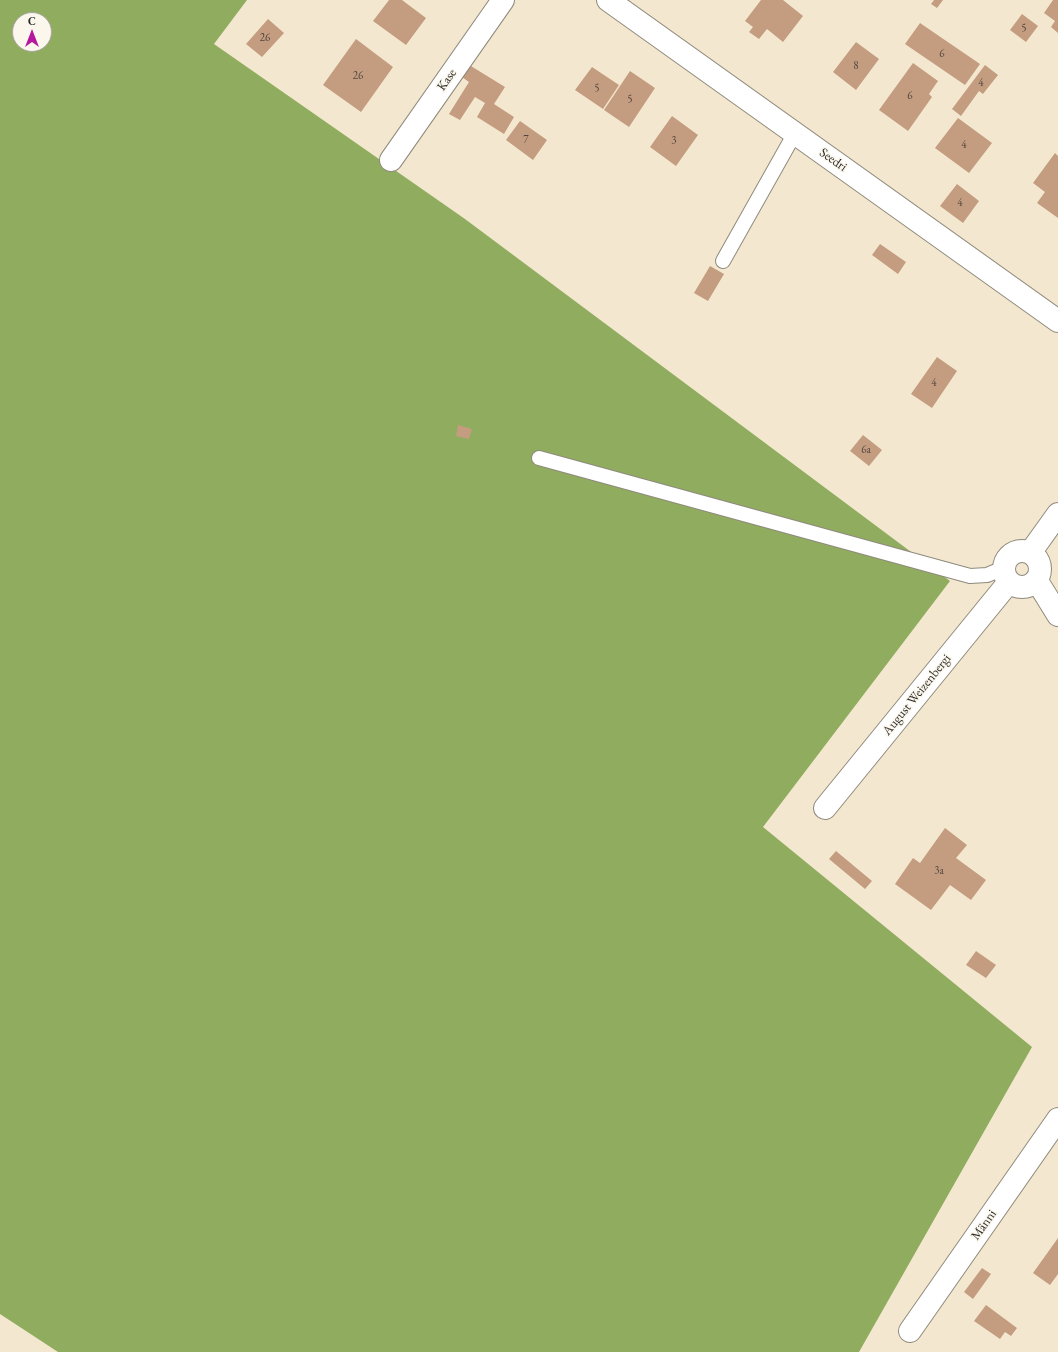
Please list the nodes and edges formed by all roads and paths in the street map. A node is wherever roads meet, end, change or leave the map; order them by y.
1 (504, 0) edge
2 (608, 0) edge
3 (795, 133) junction
4 (391, 160) dead end
5 (723, 261) dead end
6 (1058, 321) edge
7 (539, 458) dead end
8 (1058, 514) edge
9 (1030, 553) junction
10 (1007, 575) junction
11 (1037, 581) junction
12 (1058, 615) edge
13 (825, 808) dead end
14 (1058, 1119) edge
15 (910, 1331) dead end

1 - 4 street, Kase
2 - 3 street, Seedri
3 - 5 lane
3 - 6 street, Seedri
7 - 10 lane
8 - 9 street
9 - 10 street, August Weizenbergi
9 - 11 street
10 - 11 street
10 - 13 street, August Weizenbergi
11 - 12 street
14 - 15 street, Männi

